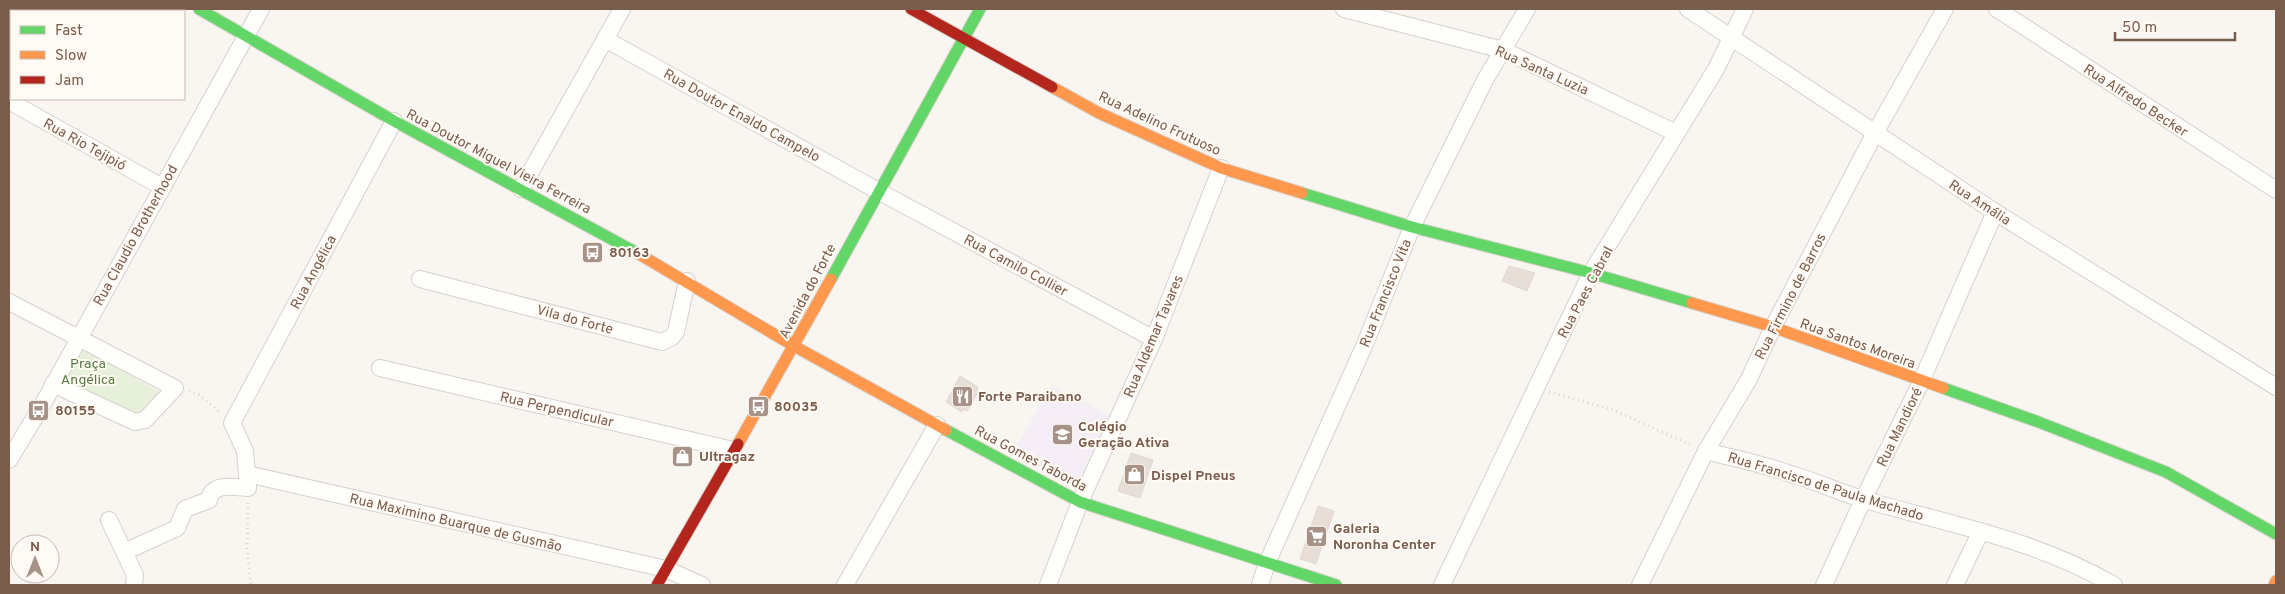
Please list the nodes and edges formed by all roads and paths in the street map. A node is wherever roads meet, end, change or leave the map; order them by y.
1 (199, 9) edge
2 (261, 9) edge
3 (622, 9) edge
4 (911, 9) edge
5 (980, 9) edge
6 (1344, 9) edge
7 (1526, 9) edge
8 (1688, 9) edge
9 (1745, 9) edge
10 (1945, 9) edge
11 (1997, 9) edge
12 (247, 36) junction
13 (1732, 36) junction
14 (963, 38) junction
15 (605, 39) junction
16 (1503, 50) junction
17 (9, 101) edge
18 (394, 121) junction
19 (1676, 134) junction
20 (1875, 134) junction
21 (1221, 168) junction
22 (162, 186) junction
23 (522, 189) junction
24 (878, 190) junction
25 (2276, 190) edge
26 (1994, 212) junction
27 (1412, 227) junction
28 (1591, 273) junction
29 (420, 279) dead end
30 (687, 281) junction
31 (9, 302) edge
32 (1773, 328) junction
33 (77, 339) junction
34 (1154, 339) junction
35 (789, 343) junction
36 (380, 368) dead end
37 (1921, 382) junction
38 (53, 384) junction
39 (2276, 387) edge
40 (175, 388) junction
41 (1537, 388) junction
42 (232, 423) junction
43 (937, 425) junction
44 (733, 450) junction
45 (1706, 451) junction
46 (9, 460) edge
47 (248, 481) junction
48 (1863, 500) junction
49 (1080, 502) junction
50 (109, 520) dead end
51 (1981, 531) junction
52 (2276, 534) edge
53 (124, 552) junction
54 (1267, 563) junction
55 (666, 569) junction
56 (2276, 581) edge
57 (134, 585) edge
58 (251, 585) edge
59 (657, 585) edge
60 (702, 585) edge
61 (845, 585) edge
62 (1048, 585) edge
63 (1260, 585) edge
64 (1336, 585) edge
65 (1442, 585) edge
66 (1640, 585) edge
67 (1824, 585) edge
68 (1955, 585) edge
69 (2114, 585) edge
70 (2274, 585) edge

1 - 12 street, Rua Doutor Miguel Vieira Ferreira
2 - 12 street, Rua Claudio Brotherhood
3 - 15 street
4 - 14 street, Rua Adelino Frutuoso
5 - 14 street, Avenida do Forte
6 - 16 street, Rua Santa Luzia
7 - 16 street, Rua Francisco Vita
8 - 13 street, Rua Amália
9 - 13 street, Rua Paes Cabral
10 - 20 street, Rua Firmino de Barros
11 - 25 street, Rua Alfredo Becker
12 - 18 street, Rua Doutor Miguel Vieira Ferreira
12 - 22 street, Rua Claudio Brotherhood
13 - 19 street, Rua Paes Cabral
13 - 20 street, Rua Amália
14 - 21 street, Rua Adelino Frutuoso
14 - 24 street, Avenida do Forte
15 - 23 street
15 - 24 street, Rua Doutor Enaldo Campelo
16 - 19 street, Rua Santa Luzia
16 - 27 street, Rua Francisco Vita
17 - 22 street, Rua Rio Tejipió
18 - 23 street, Rua Doutor Miguel Vieira Ferreira
18 - 42 street, Rua Angélica
19 - 28 street, Rua Paes Cabral
20 - 26 street, Rua Amália
20 - 32 street, Rua Firmino de Barros
21 - 27 street, Rua Adelino Frutuoso
21 - 34 street, Rua Aldemar Tavares
22 - 33 street, Rua Claudio Brotherhood
23 - 30 street, Rua Doutor Miguel Vieira Ferreira
24 - 34 street, Rua Camilo Collier
24 - 35 street, Avenida do Forte
26 - 37 street, Rua Mandioré
26 - 39 street, Rua Amália
27 - 28 street, Rua Santos Moreira
27 - 54 street, Rua Francisco Vita
28 - 32 street, Rua Santos Moreira
28 - 41 street, Rua Paes Cabral
29 - 30 street, Vila do Forte
30 - 35 street, Rua Doutor Miguel Vieira Ferreira
31 - 33 street
32 - 37 street, Rua Santos Moreira
32 - 45 street, Rua Firmino de Barros
33 - 38 street, Rua Claudio Brotherhood
33 - 40 street
34 - 49 street, Rua Aldemar Tavares
35 - 43 street, Rua Gomes Taborda
35 - 44 street, Avenida do Forte
36 - 44 street, Rua Perpendicular
37 - 48 street, Rua Mandioré
37 - 52 street, Rua Santos Moreira
38 - 40 street
38 - 46 street, Rua Claudio Brotherhood
40 - 42 path
41 - 45 path
41 - 65 street, Rua Paes Cabral
42 - 47 street
43 - 49 street, Rua Gomes Taborda
43 - 61 street
44 - 55 street, Avenida do Forte
45 - 48 street, Rua Francisco de Paula Machado
45 - 66 street, Rua Firmino de Barros
47 - 53 street, Rua Maximino Buarque de Gusmão
47 - 55 street, Rua Maximino Buarque de Gusmão
47 - 58 path
48 - 51 street, Rua Francisco de Paula Machado
48 - 67 street, Rua Mandioré
49 - 54 street, Rua Gomes Taborda
49 - 62 street, Rua Aldemar Tavares
50 - 53 street
51 - 68 street
51 - 69 street, Rua Francisco de Paula Machado
53 - 57 street
54 - 63 street, Rua Francisco Vita
54 - 64 street, Rua Gomes Taborda
55 - 59 street, Avenida do Forte
55 - 60 street, Rua Maximino Buarque de Gusmão
56 - 70 street

